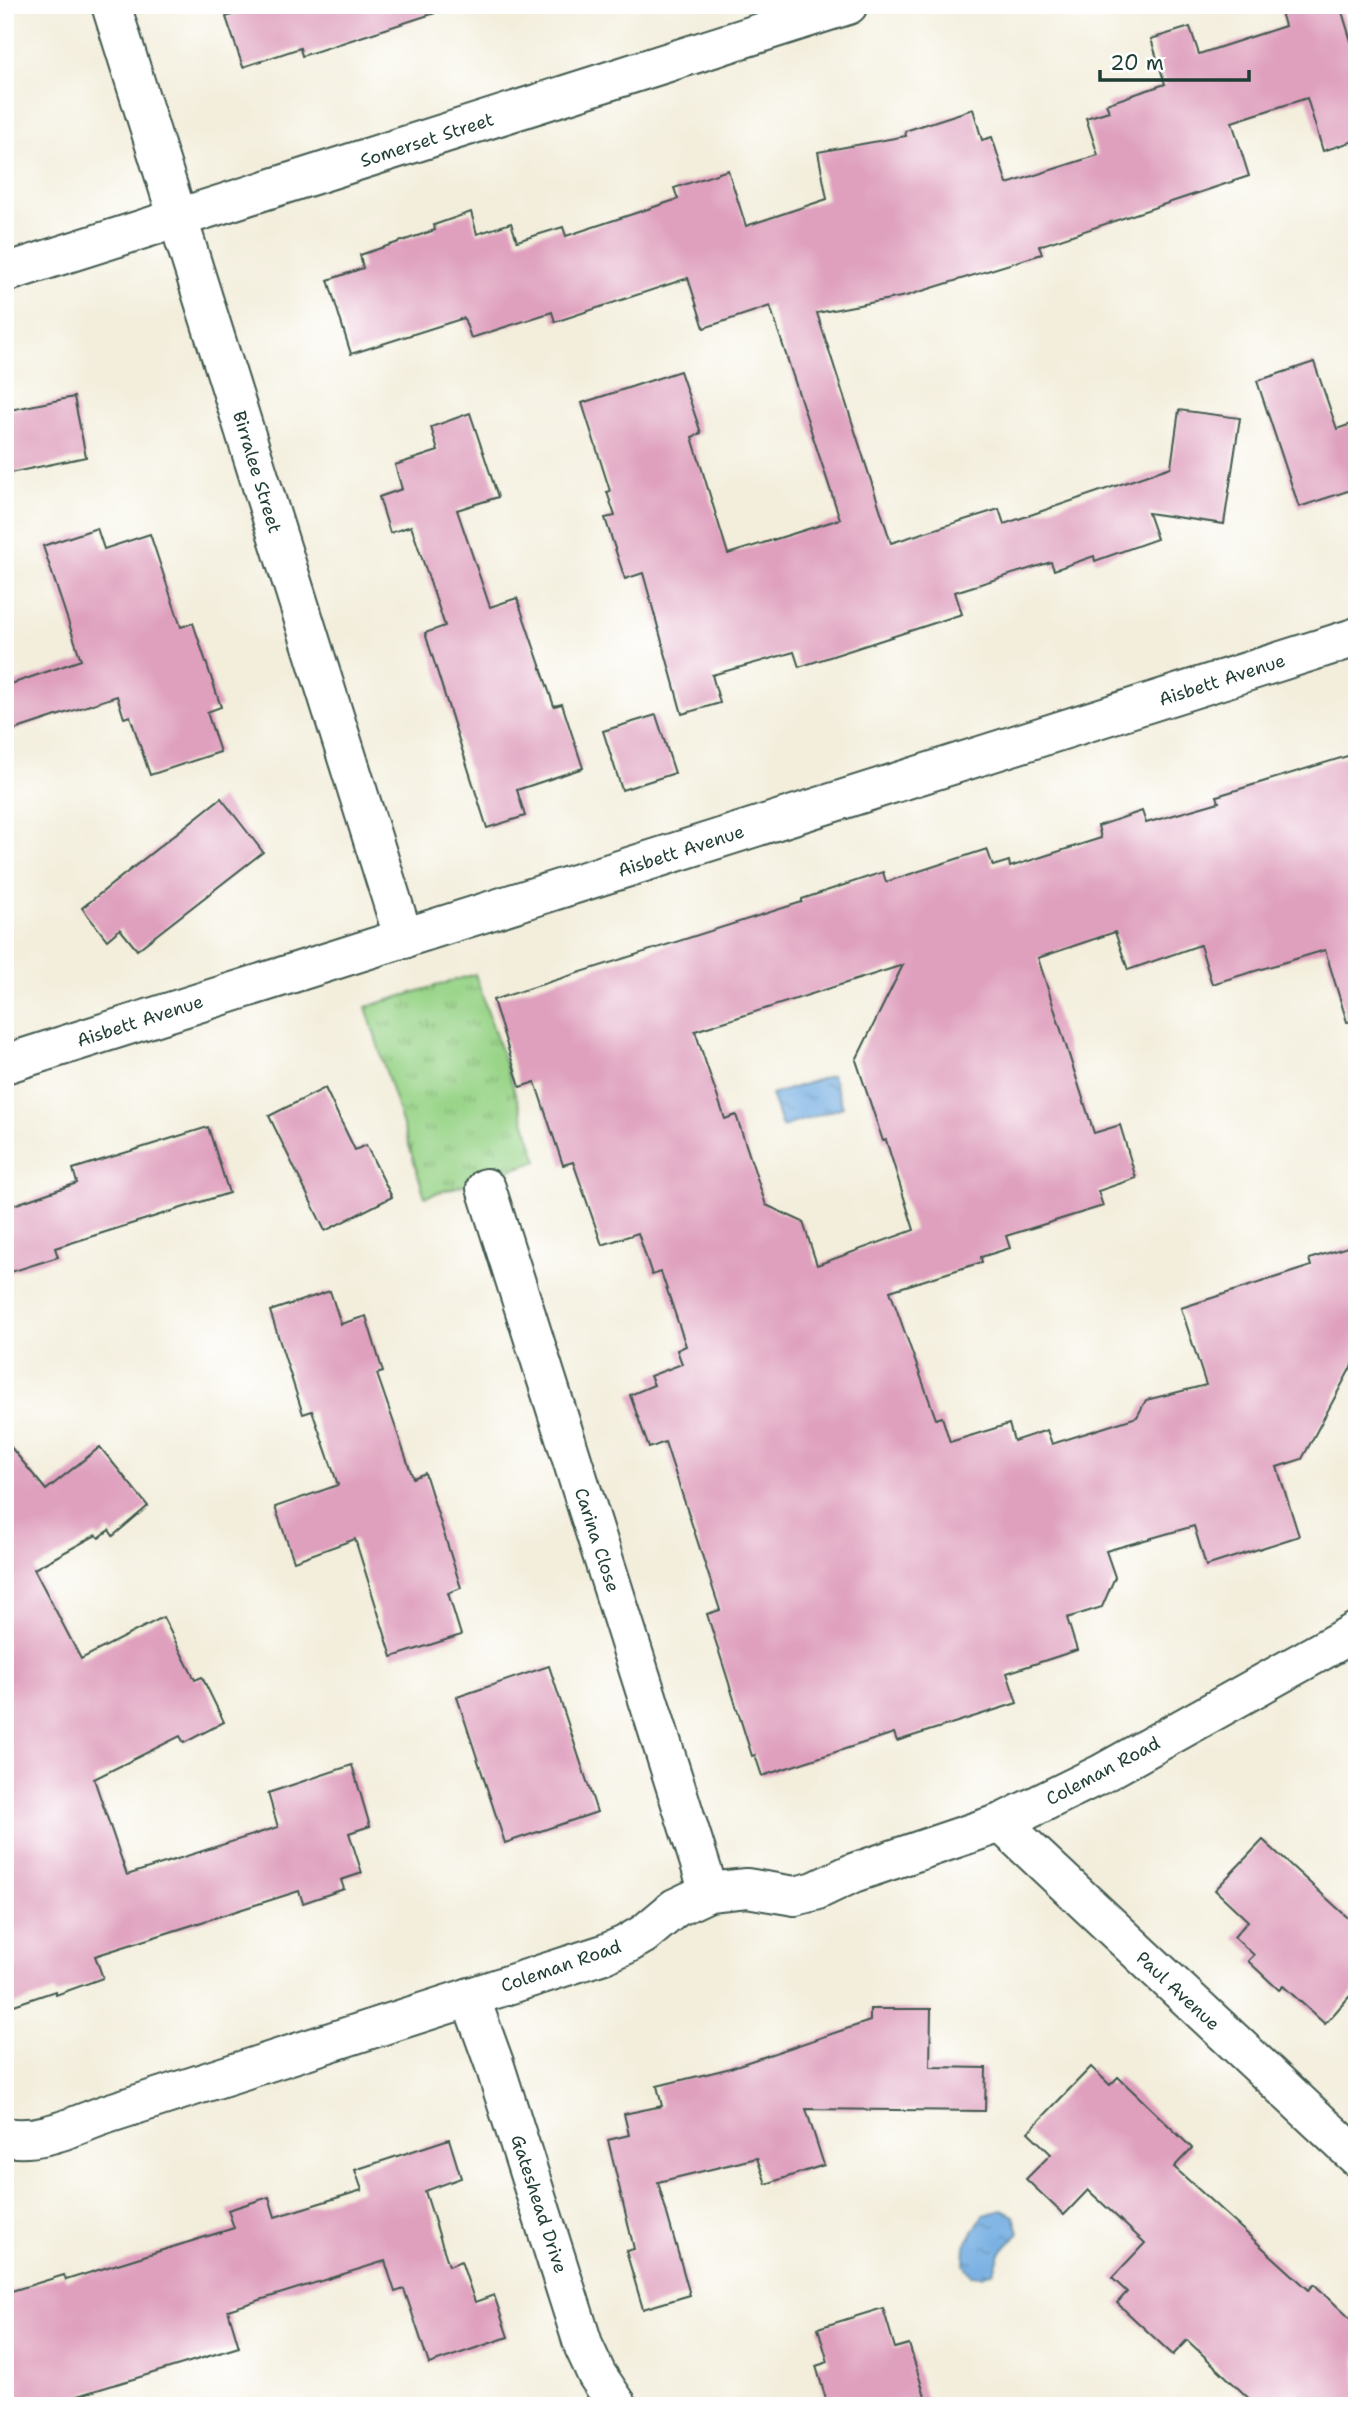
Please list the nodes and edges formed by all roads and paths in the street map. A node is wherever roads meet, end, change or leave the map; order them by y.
1 (111, 5) edge
2 (848, 5) edge
3 (177, 219) junction
4 (5, 273) edge
5 (1357, 636) edge
6 (404, 939) junction
7 (5, 1064) edge
8 (486, 1188) dead end
9 (1357, 1631) edge
10 (1001, 1823) junction
11 (709, 1892) junction
12 (470, 1997) junction
13 (5, 2137) edge
14 (1357, 2157) edge
15 (618, 2406) edge

1 - 3 street, Birralee Street
2 - 3 street, Somerset Street
3 - 4 street, Somerset Street
3 - 6 street, Birralee Street
5 - 6 street, Aisbett Avenue
6 - 7 street, Aisbett Avenue
8 - 11 street, Carina Close
9 - 10 street, Coleman Road
10 - 11 street, Coleman Road
10 - 14 street, Paul Avenue
11 - 12 street, Coleman Road
12 - 13 street, Coleman Road
12 - 15 street, Gateshead Drive

